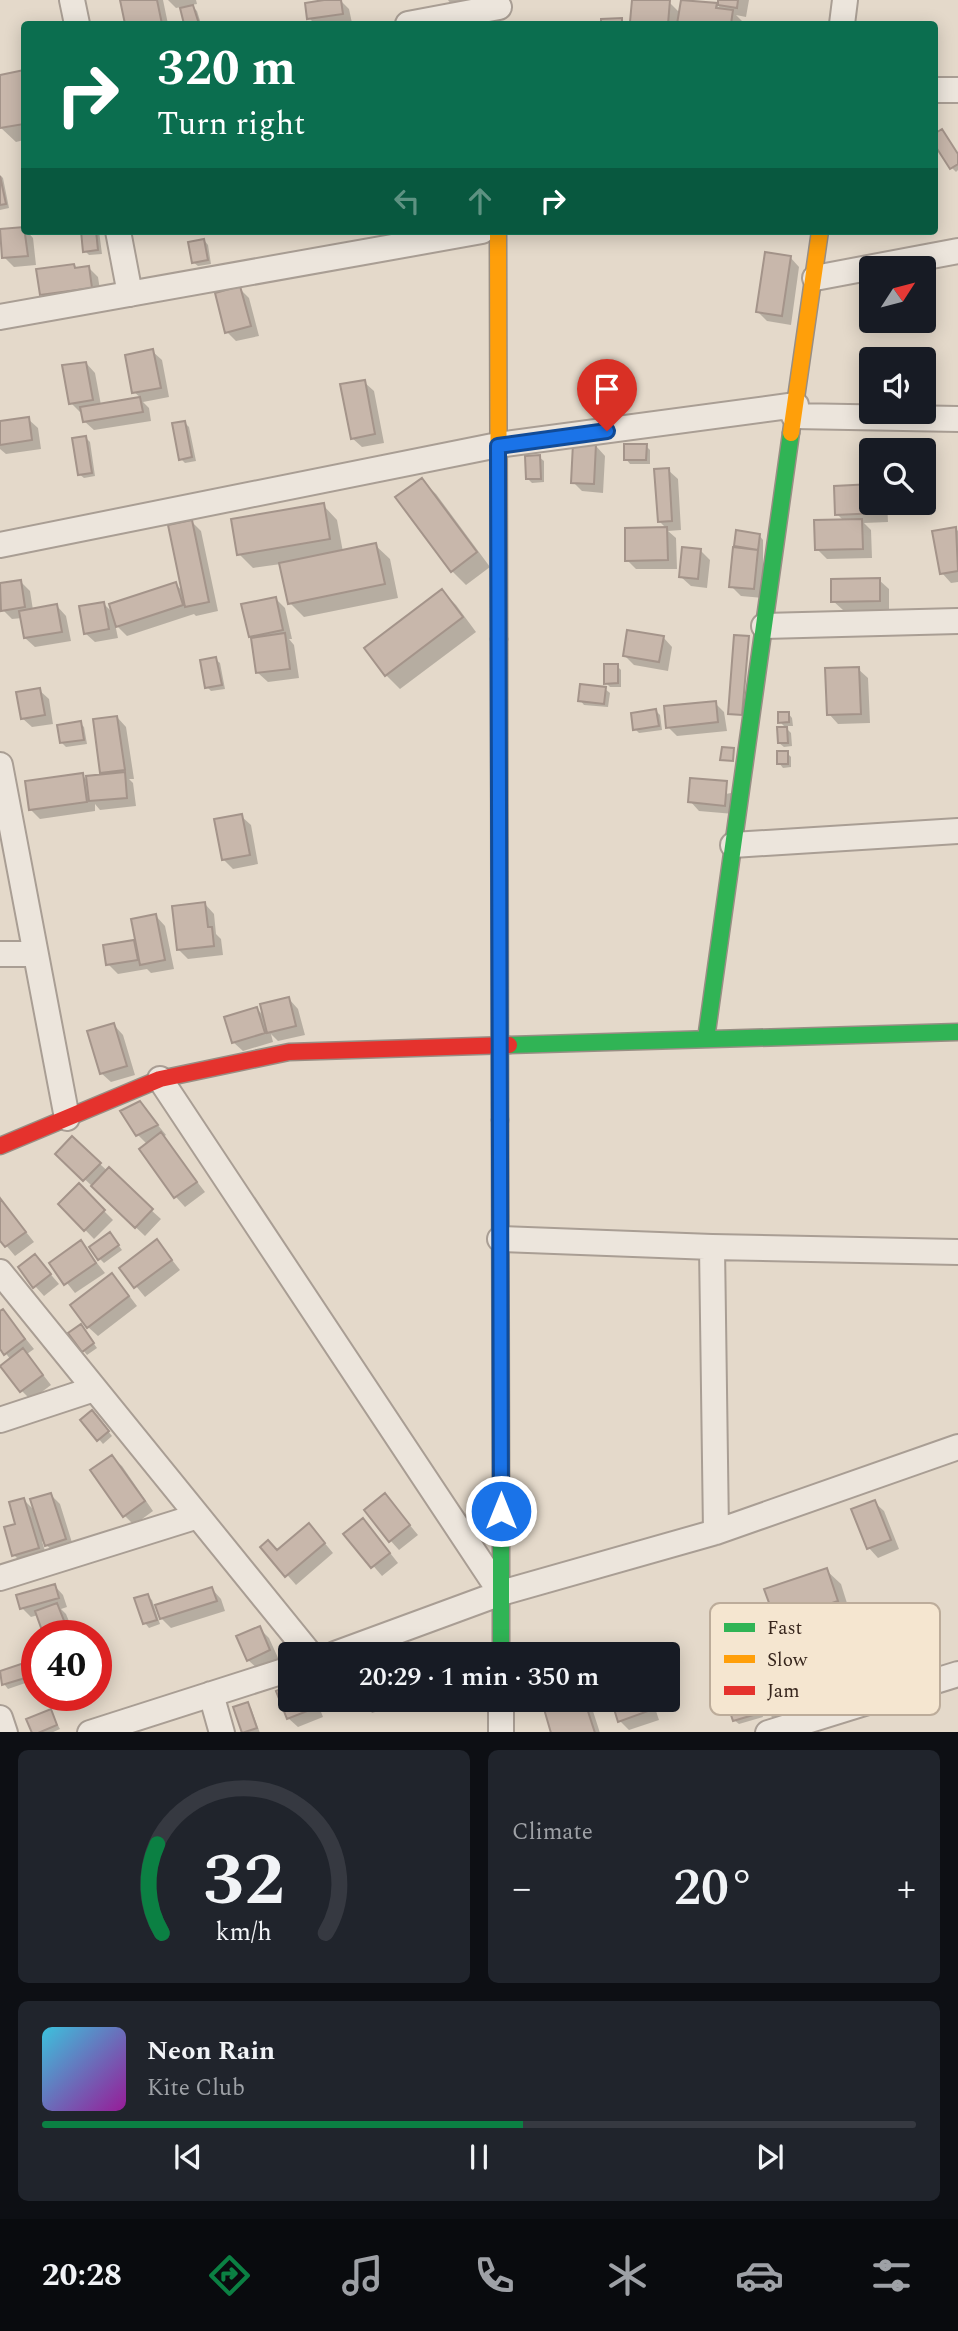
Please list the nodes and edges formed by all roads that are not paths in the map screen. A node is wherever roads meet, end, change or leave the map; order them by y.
1 (72, 0) edge
2 (845, 0) edge
3 (499, 11) edge
4 (76, 21) edge
5 (429, 21) edge
6 (842, 21) edge
7 (938, 90) edge
8 (958, 90) edge
9 (119, 235) edge
10 (460, 235) edge
11 (498, 235) edge
12 (820, 235) edge
13 (958, 251) edge
14 (815, 278) junction
15 (130, 294) junction
16 (0, 317) edge
17 (795, 410) junction
18 (958, 419) edge
19 (498, 446) junction
20 (0, 545) edge
21 (958, 621) edge
22 (764, 626) junction
23 (0, 765) edge
24 (958, 831) edge
25 (733, 845) junction
26 (0, 954) edge
27 (35, 954) junction
28 (958, 1032) edge
29 (706, 1039) junction
30 (500, 1044) junction
31 (160, 1079) junction
32 (67, 1118) junction
33 (0, 1146) edge
34 (500, 1239) junction
35 (712, 1247) junction
36 (958, 1252) edge
37 (0, 1272) edge
38 (94, 1389) junction
39 (0, 1420) edge
40 (958, 1447) edge
41 (198, 1516) junction
42 (716, 1532) junction
43 (0, 1578) edge
44 (501, 1593) junction
45 (300, 1642) edge
46 (368, 1642) edge
47 (501, 1642) edge
48 (278, 1673) edge
49 (958, 1674) edge
50 (940, 1679) edge
51 (211, 1694) junction
52 (501, 1712) edge
53 (824, 1715) edge
54 (0, 1718) edge
55 (5, 1732) edge
56 (90, 1732) edge
57 (222, 1732) edge
58 (501, 1732) edge
59 (768, 1732) edge

1 - 4 street
2 - 6 street
3 - 5 street
7 - 8 street
9 - 15 street
10 - 15 street
11 - 19 street
12 - 14 street
13 - 14 street
14 - 17 street
15 - 16 street
17 - 18 street
17 - 19 street
17 - 22 street
19 - 20 street
19 - 30 street
21 - 22 street
22 - 25 street
23 - 27 street
24 - 25 street
25 - 29 street
26 - 27 street
27 - 32 street
28 - 29 street
29 - 30 street
30 - 31 street
30 - 34 street
31 - 32 street
31 - 44 street
32 - 33 street
34 - 35 street
34 - 44 street
35 - 36 street
35 - 42 street
37 - 38 street
38 - 39 street
38 - 41 street
40 - 42 street
41 - 43 street
41 - 45 street
42 - 44 street
44 - 46 street
44 - 47 street
48 - 51 street
49 - 50 street
51 - 56 street
51 - 57 street
52 - 58 street
53 - 59 street
54 - 55 street

